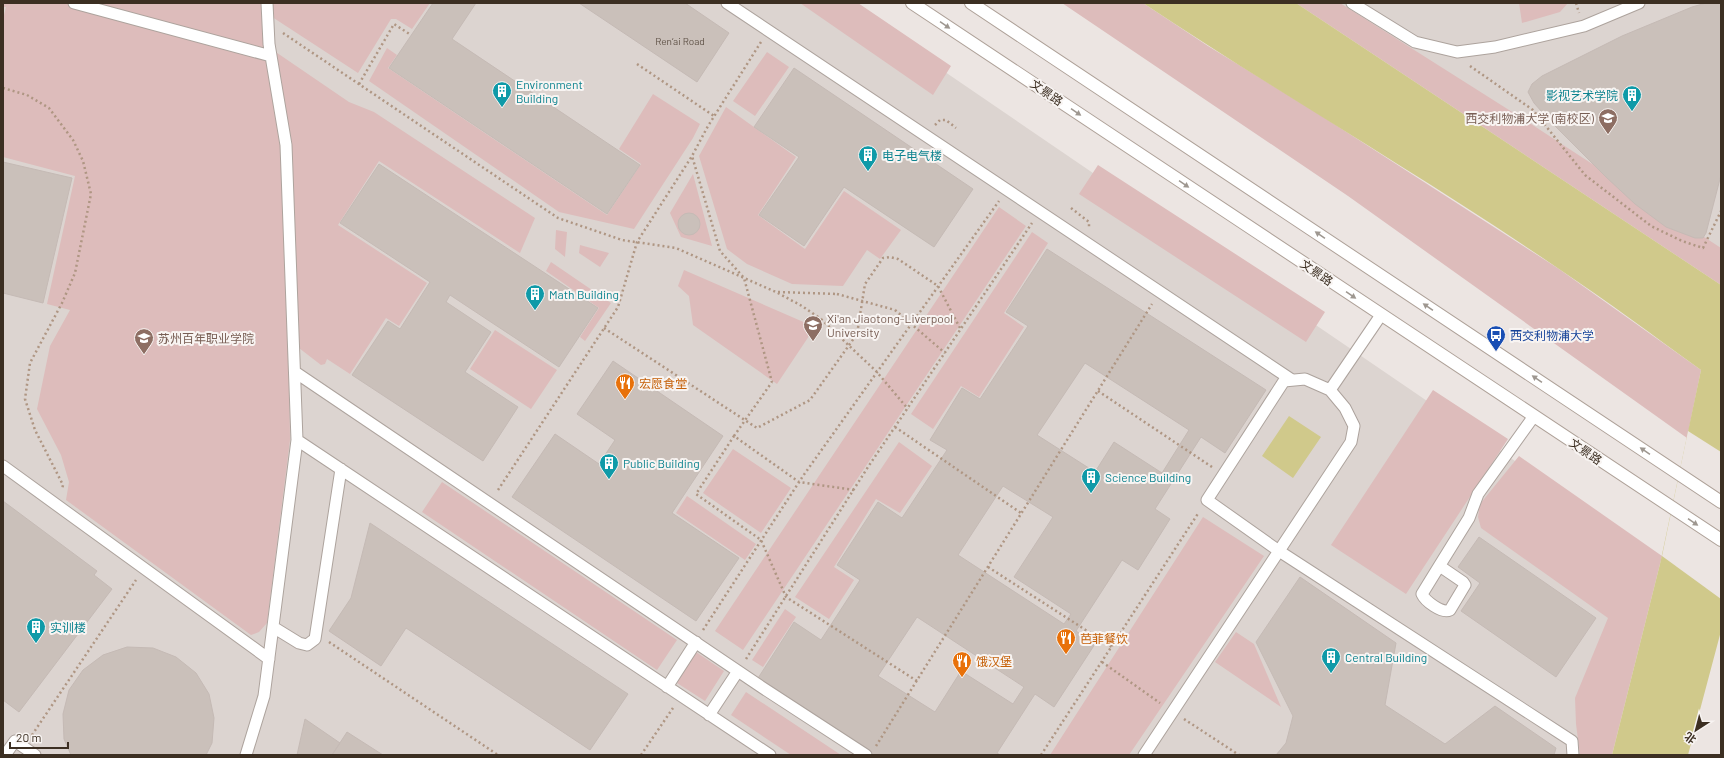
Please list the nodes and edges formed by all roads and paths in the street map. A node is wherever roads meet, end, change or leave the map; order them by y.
1 (74, 3) edge
2 (267, 3) edge
3 (727, 3) edge
4 (912, 3) edge
5 (971, 3) edge
6 (1352, 3) edge
7 (1639, 3) edge
8 (268, 23) junction
9 (768, 30) junction
10 (411, 36) dead end
11 (1445, 49) junction
12 (271, 56) junction
13 (637, 64) dead end
14 (359, 84) junction
15 (3, 88) edge
16 (715, 116) junction
17 (692, 156) junction
18 (1007, 190) junction
19 (1040, 211) junction
20 (1721, 211) edge
21 (637, 242) junction
22 (744, 278) junction
23 (938, 286) junction
24 (776, 292) junction
25 (1159, 292) junction
26 (1381, 315) junction
27 (911, 324) junction
28 (604, 328) junction
29 (961, 330) junction
30 (945, 353) junction
31 (876, 371) junction
32 (295, 372) junction
33 (1292, 380) junction
34 (1330, 390) junction
35 (1098, 391) junction
36 (908, 409) junction
37 (1534, 416) junction
38 (896, 427) junction
39 (734, 436) junction
40 (298, 440) junction
41 (3, 466) edge
42 (341, 469) junction
43 (1222, 474) junction
44 (799, 482) junction
45 (854, 490) junction
46 (1207, 500) junction
47 (1721, 502) edge
48 (489, 503) junction
49 (58, 506) junction
50 (1021, 513) junction
51 (761, 540) junction
52 (1721, 540) edge
53 (1279, 551) junction
54 (988, 567) junction
55 (144, 568) junction
56 (1438, 568) dead end
57 (786, 597) junction
58 (273, 627) junction
59 (316, 633) junction
60 (696, 642) junction
61 (1112, 647) junction
62 (269, 659) junction
63 (1102, 662) junction
64 (738, 671) junction
65 (917, 681) junction
66 (667, 686) junction
67 (682, 696) junction
68 (1173, 711) junction
69 (710, 715) junction
70 (24, 748) junction
71 (875, 748) dead end
72 (5, 755) edge
73 (35, 755) edge
74 (246, 755) edge
75 (498, 755) edge
76 (640, 755) edge
77 (770, 755) edge
78 (866, 755) edge
79 (1041, 755) edge
80 (1144, 755) edge
81 (1239, 755) edge
82 (1573, 755) edge

1 - 12 lane
2 - 8 lane
3 - 9 lane
4 -> 26 main road, 文景路
47 -> 5 main road
6 - 11 lane
7 - 11 lane
8 - 12 lane
8 - 14 path
9 - 16 path
9 - 18 lane
10 - 14 path
11 - 20 path
12 - 32 lane
13 - 16 path
14 - 21 path
15 - 49 path
16 - 17 path
17 - 21 path
17 - 22 path
18 - 19 lane
18 - 23 path
19 - 25 lane
19 - 29 path
21 - 22 path
21 - 28 path
22 - 24 path
22 - 39 path, bridge
23 - 27 path
23 - 28 path
23 - 29 path
24 - 27 path, bridge
24 - 31 path, bridge
25 - 33 lane
25 - 35 path
26 - 34 lane
26 - 37 main road, 文景路
27 - 30 path
27 - 31 path
28 - 48 path
29 - 30 path
30 - 36 path
31 - 36 path
31 - 44 path
32 - 40 lane
32 - 48 lane
33 - 34 lane
33 - 43 lane
34 - 53 lane
35 - 43 path
35 - 50 path
36 - 38 path
37 -> 52 main road, 文景路
37 - 56 lane
38 - 45 path
38 - 50 path
39 - 44 path
39 - 51 path
40 - 42 lane
40 - 58 lane
41 - 49 lane
42 - 59 lane
42 - 66 lane
43 - 46 lane
44 - 45 path
44 - 51 path
45 - 57 path
46 - 53 lane
46 - 61 path
48 - 60 lane
49 - 55 lane
50 - 54 path
51 - 57 path
51 - 60 path
53 - 68 lane
53 - 82 lane
54 - 61 path
54 - 65 path
55 - 62 lane
55 - 70 path
57 - 64 path
57 - 65 path
58 - 59 lane
58 - 62 lane
59 - 75 path
60 - 64 lane
60 - 66 lane
61 - 63 path
62 - 74 lane
63 - 68 path
63 - 79 path
64 - 69 lane
64 - 78 lane
65 - 71 path
66 - 67 lane
67 - 69 lane
67 - 76 path
68 - 80 lane
68 - 81 path
69 - 77 lane
70 - 72 lane
70 - 73 lane

